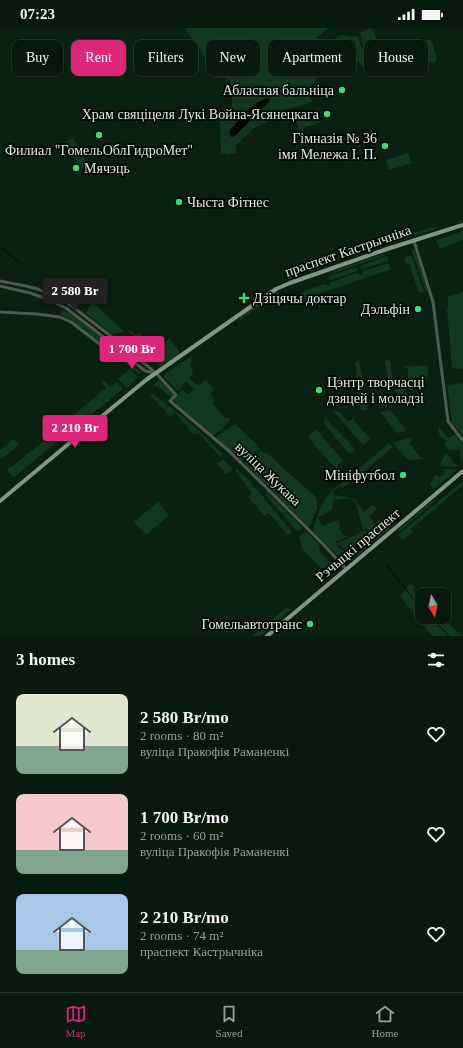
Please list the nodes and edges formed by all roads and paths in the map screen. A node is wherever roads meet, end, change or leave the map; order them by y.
1 (463, 225) edge
2 (414, 241) junction
3 (0, 281) edge
4 (0, 286) edge
5 (69, 304) junction
6 (66, 308) junction
7 (0, 312) edge
8 (100, 329) junction
9 (97, 332) junction
10 (107, 340) junction
11 (145, 371) junction
12 (156, 373) junction
13 (147, 380) junction
14 (463, 441) edge
15 (463, 471) edge
16 (0, 501) edge
17 (346, 569) junction
18 (267, 636) edge

1 - 2 main road, праспект Кастрычніка
2 - 12 main road, праспект Кастрычніка
2 - 14 street
3 - 5 street
4 - 6 street
5 - 6 street
5 - 8 street
6 - 9 street
7 - 10 street
8 - 9 street
8 - 12 street
9 - 10 street
10 - 11 street
11 - 12 street
11 - 13 street
12 - 13 main road, праспект Кастрычніка
12 - 17 street, вуліца Жукава
13 - 16 main road, праспект Кастрычніка
15 - 17 main road, Рэчыцкі праспект
17 - 18 main road, Рэчыцкі праспект

